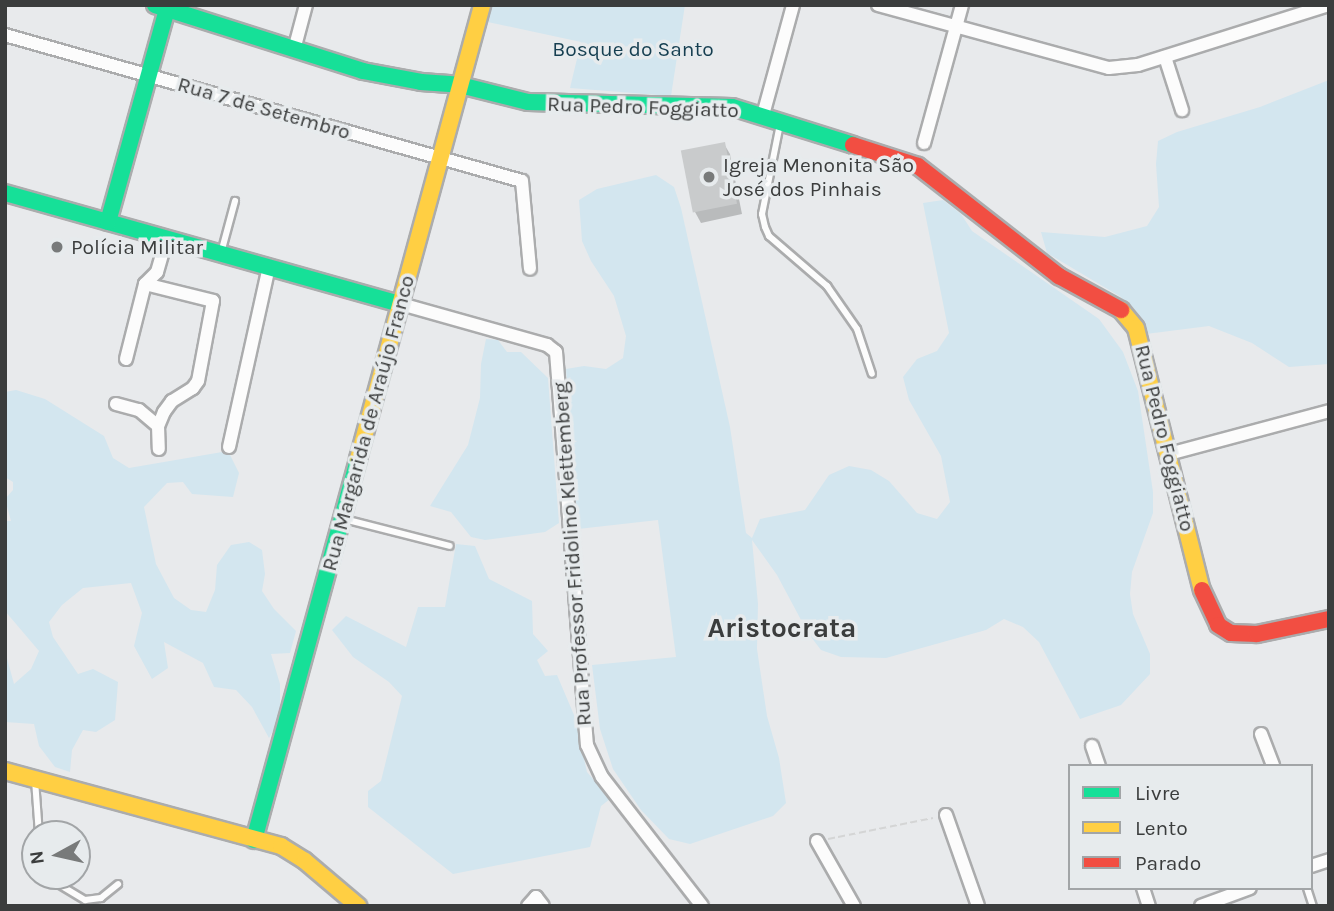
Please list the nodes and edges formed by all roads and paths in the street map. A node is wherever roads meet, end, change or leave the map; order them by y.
1 (306, 5) edge
2 (482, 5) edge
3 (793, 5) edge
4 (878, 5) edge
5 (962, 5) edge
6 (1328, 5) edge
7 (163, 7) edge
8 (956, 27) junction
9 (5, 35) edge
10 (293, 50) junction
11 (1165, 57) junction
12 (148, 76) junction
13 (460, 85) junction
14 (1182, 110) dead end
15 (763, 115) junction
16 (781, 121) junction
17 (924, 143) dead end
18 (440, 158) junction
19 (5, 193) edge
20 (235, 201) dead end
21 (108, 222) junction
22 (167, 238) junction
23 (221, 253) junction
24 (269, 267) junction
25 (530, 269) dead end
26 (145, 284) junction
27 (401, 304) junction
28 (126, 359) dead end
29 (872, 374) dead end
30 (116, 404) dead end
31 (1329, 411) edge
32 (158, 426) junction
33 (229, 447) dead end
34 (159, 449) dead end
35 (1169, 454) junction
36 (342, 518) junction
37 (450, 546) dead end
38 (1329, 619) edge
39 (1261, 734) dead end
40 (1092, 746) dead end
41 (1098, 764) edge
42 (1272, 764) edge
43 (10, 770) edge
44 (35, 779) junction
45 (946, 816) joint
46 (38, 820) edge
47 (254, 840) junction
48 (817, 841) joint
49 (118, 884) dead end
50 (68, 890) edge
51 (1245, 890) edge
52 (343, 906) edge
53 (358, 906) edge
54 (702, 906) edge
55 (853, 906) edge
56 (978, 906) edge
57 (1202, 906) edge

1 - 10 street
2 - 13 street, Rua Margarida de Araújo Franco
3 - 15 street
4 - 8 street
5 - 8 street
6 - 11 street
7 - 10 street, Rua Pedro Foggiatto
7 - 12 street
8 - 11 street
8 - 17 street
9 - 12 street, Rua 7 de Setembro
10 - 13 street, Rua Pedro Foggiatto
11 - 14 street
12 - 18 street, Rua 7 de Setembro
12 - 21 street
13 - 15 street, Rua Pedro Foggiatto
13 - 18 street, Rua Margarida de Araújo Franco
15 - 16 street, Rua Pedro Foggiatto
16 - 29 lane
16 - 35 street, Rua Pedro Foggiatto
18 - 25 street, Rua 7 de Setembro
18 - 27 street, Rua Margarida de Araújo Franco
19 - 21 street
20 - 23 lane
21 - 22 street
22 - 23 street
22 - 26 street
23 - 24 street
24 - 27 street
24 - 33 street
26 - 28 street
26 - 32 street
27 - 36 street, Rua Margarida de Araújo Franco
27 - 54 street, Rua Professor Fridolino Klettemberg
30 - 32 street
31 - 35 street
32 - 34 street
35 - 38 street, Rua Pedro Foggiatto
36 - 37 lane
36 - 47 street, Rua Margarida de Araújo Franco
39 - 42 street
40 - 41 street
43 - 44 street
44 - 46 lane
44 - 47 street
45 - 48 path
45 - 56 street
47 - 52 street
47 - 53 street
48 - 55 street
49 - 50 lane
51 - 57 street

